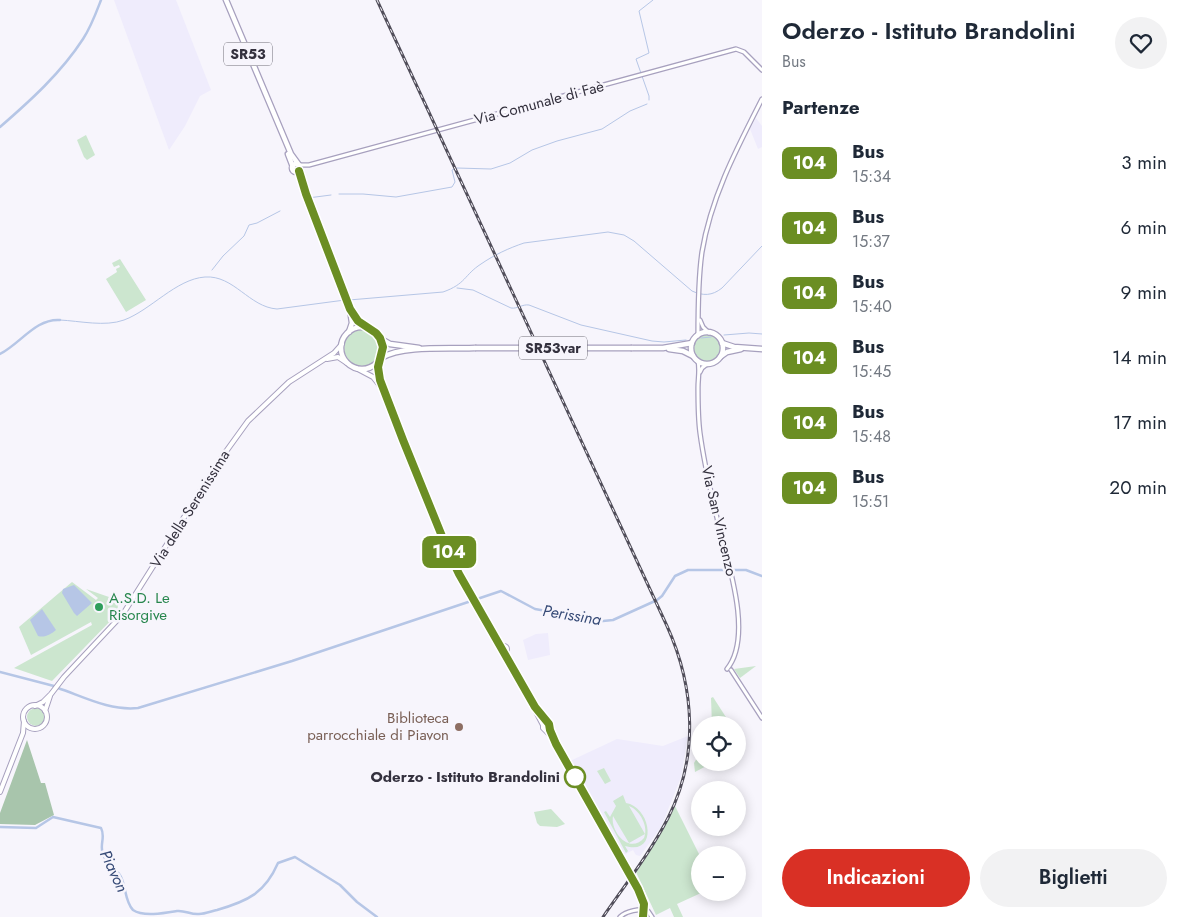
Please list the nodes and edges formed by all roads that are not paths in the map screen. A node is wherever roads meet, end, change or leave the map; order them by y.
1 (226, 0) edge
2 (762, 70) edge
3 (762, 99) edge
4 (268, 101) junction
5 (299, 169) junction
6 (350, 309) junction
7 (699, 317) junction
8 (368, 328) junction
9 (349, 332) junction
10 (709, 333) junction
11 (698, 336) junction
12 (380, 338) junction
13 (692, 343) junction
14 (722, 343) junction
15 (342, 344) junction
16 (663, 348) junction
17 (749, 348) junction
18 (426, 349) junction
19 (762, 349) edge
20 (693, 356) junction
21 (720, 357) junction
22 (380, 359) junction
23 (322, 361) junction
24 (698, 361) junction
25 (347, 363) junction
26 (708, 364) junction
27 (356, 368) junction
28 (699, 375) junction
29 (386, 398) junction
30 (50, 694) junction
31 (35, 706) junction
32 (45, 711) junction
33 (762, 718) edge
34 (24, 721) junction
35 (30, 728) junction
36 (23, 733) junction
37 (0, 792) edge
38 (627, 867) tunnel mouth
39 (645, 913) edge
40 (620, 917) edge
41 (652, 917) edge

1 - 4 main road, SR53
2 - 5 street, Via Comunale di Faè
3 - 7 street
4 - 5 main road, SR53
4 - 5 main road, SR53
5 - 6 main road, SR53
6 - 8 main road, SR53
6 - 9 main road, SR53
7 - 10 street
7 - 11 street
8 - 9 main road
8 - 12 main road, SR53
9 - 15 main road, SR53
10 - 11 main road
10 - 14 main road
11 - 13 main road
12 - 18 main road, SR53var
12 - 22 main road
13 - 16 main road, SR53var
13 - 20 main road
14 - 17 main road
14 - 21 main road
15 - 23 main road, Via della Serenissima
15 - 25 main road
16 - 18 main road, SR53var, bridge
16 - 20 main road, SR53var
17 - 19 main road
17 - 21 main road
18 - 22 main road, SR53var
20 - 24 main road, SR53var
21 - 26 main road
22 - 27 main road
22 - 29 main road
23 - 25 main road
23 - 30 main road, Via della Serenissima
24 - 26 main road, SR53var
24 - 28 street, Via San Vincenzo
25 - 27 main road
26 - 28 street
27 - 29 main road
28 - 33 street, Via San Vincenzo
29 - 38 main road
30 - 31 main road, Via della Serenissima
30 - 32 main road, Via della Serenissima
31 - 32 main road
31 - 34 main road
32 - 35 main road
34 - 35 main road
34 - 36 main road
35 - 36 main road
36 - 37 main road
39 - 40 street
39 - 41 street

